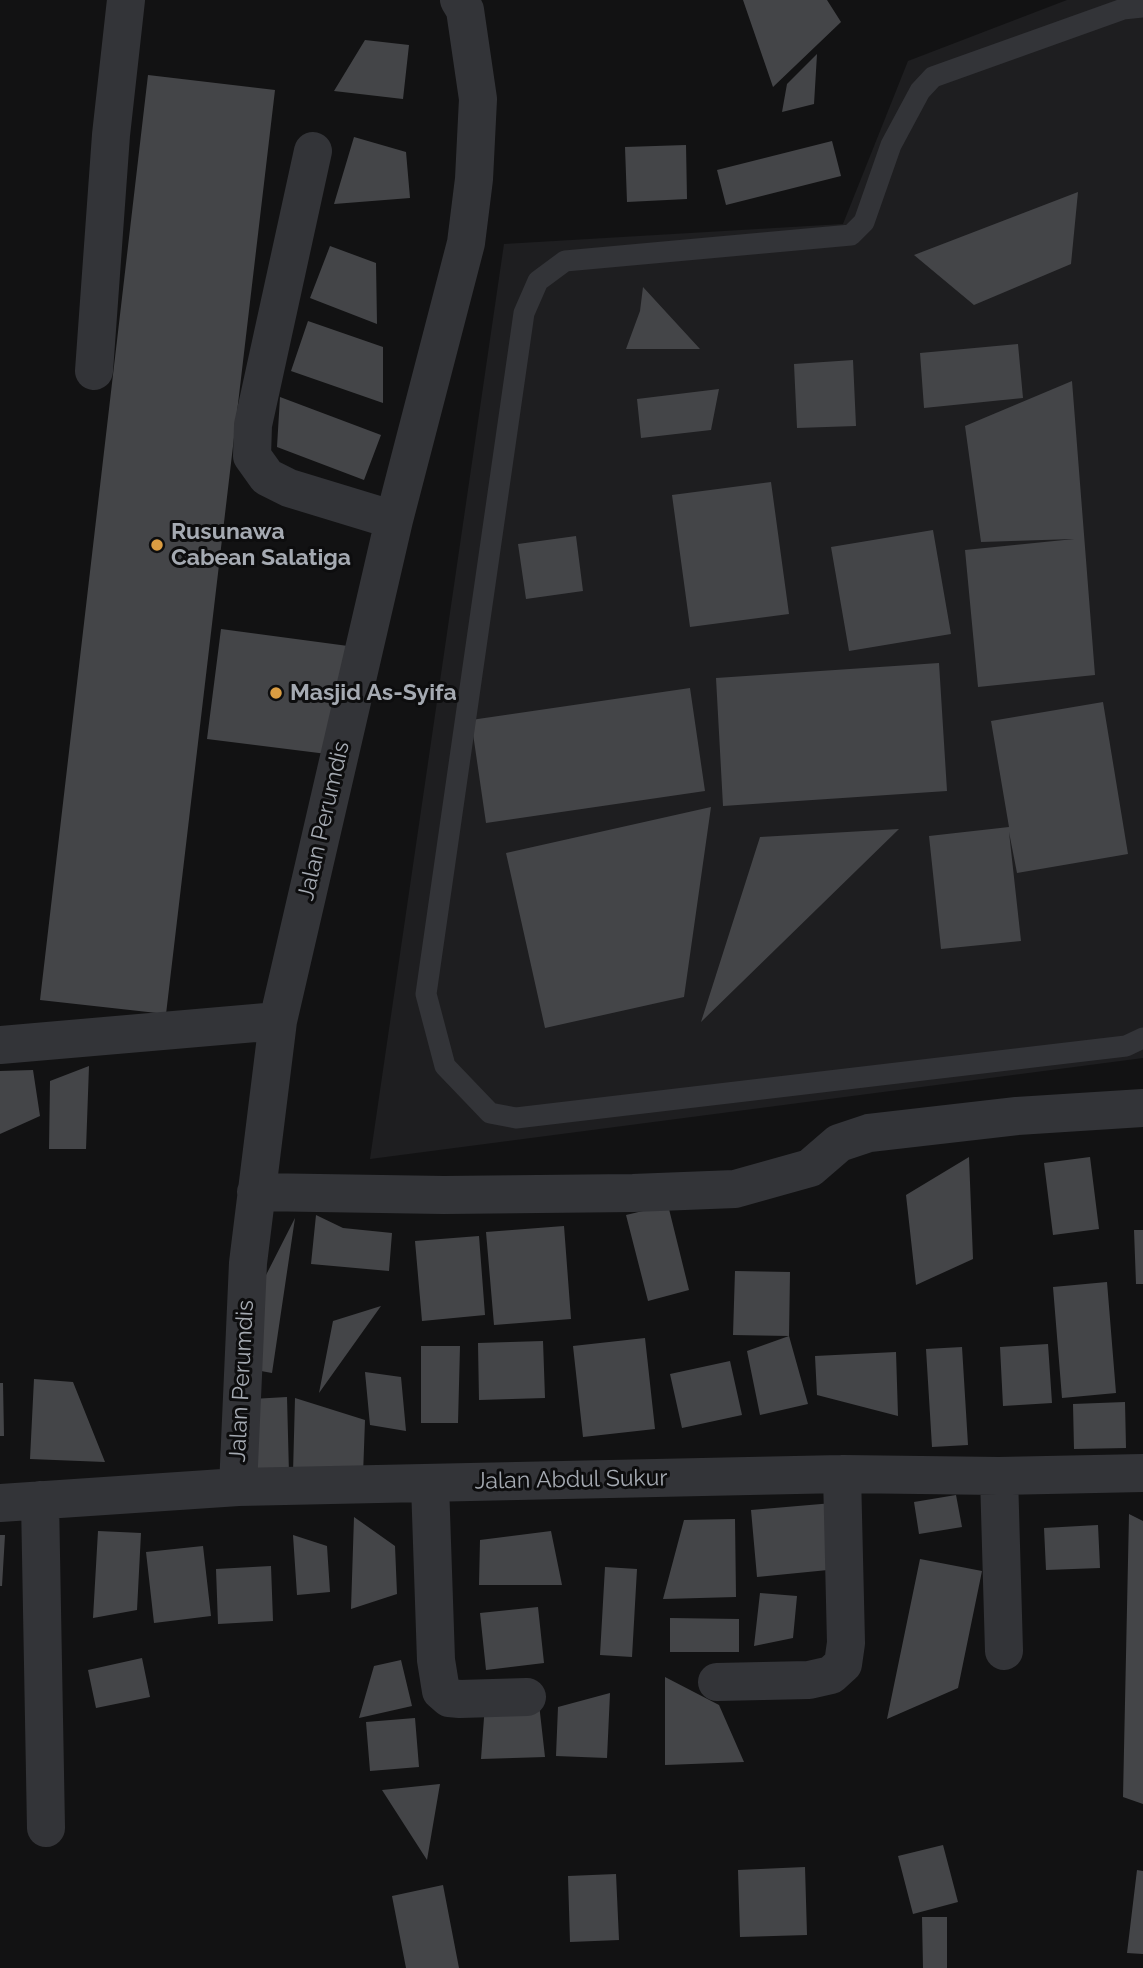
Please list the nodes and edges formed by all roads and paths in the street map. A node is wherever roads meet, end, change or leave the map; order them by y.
1 (126, 0) edge
2 (459, 0) edge
3 (1143, 7) edge
4 (313, 151) dead end
5 (94, 371) dead end
6 (394, 520) junction
7 (278, 1021) junction
8 (1143, 1038) edge
9 (0, 1045) edge
10 (1143, 1108) edge
11 (256, 1192) junction
12 (1143, 1473) edge
13 (842, 1474) junction
14 (999, 1476) junction
15 (430, 1484) junction
16 (238, 1487) junction
17 (40, 1500) junction
18 (0, 1503) edge
19 (1004, 1651) dead end
20 (717, 1682) dead end
21 (527, 1697) dead end
22 (46, 1828) dead end

1 - 5 street
2 - 6 street, Jalan Perumdis
3 - 8 lane
4 - 6 street
6 - 7 street, Jalan Perumdis
7 - 9 street
7 - 11 street, Jalan Perumdis
10 - 11 street
11 - 16 street, Jalan Perumdis
12 - 14 street, Jalan Abdul Sukur
13 - 14 street, Jalan Abdul Sukur
13 - 15 street, Jalan Abdul Sukur
13 - 20 street
14 - 19 street
15 - 16 street, Jalan Abdul Sukur
15 - 21 street
16 - 17 street, Jalan Abdul Sukur
17 - 18 street, Jalan Abdul Sukur
17 - 22 street

